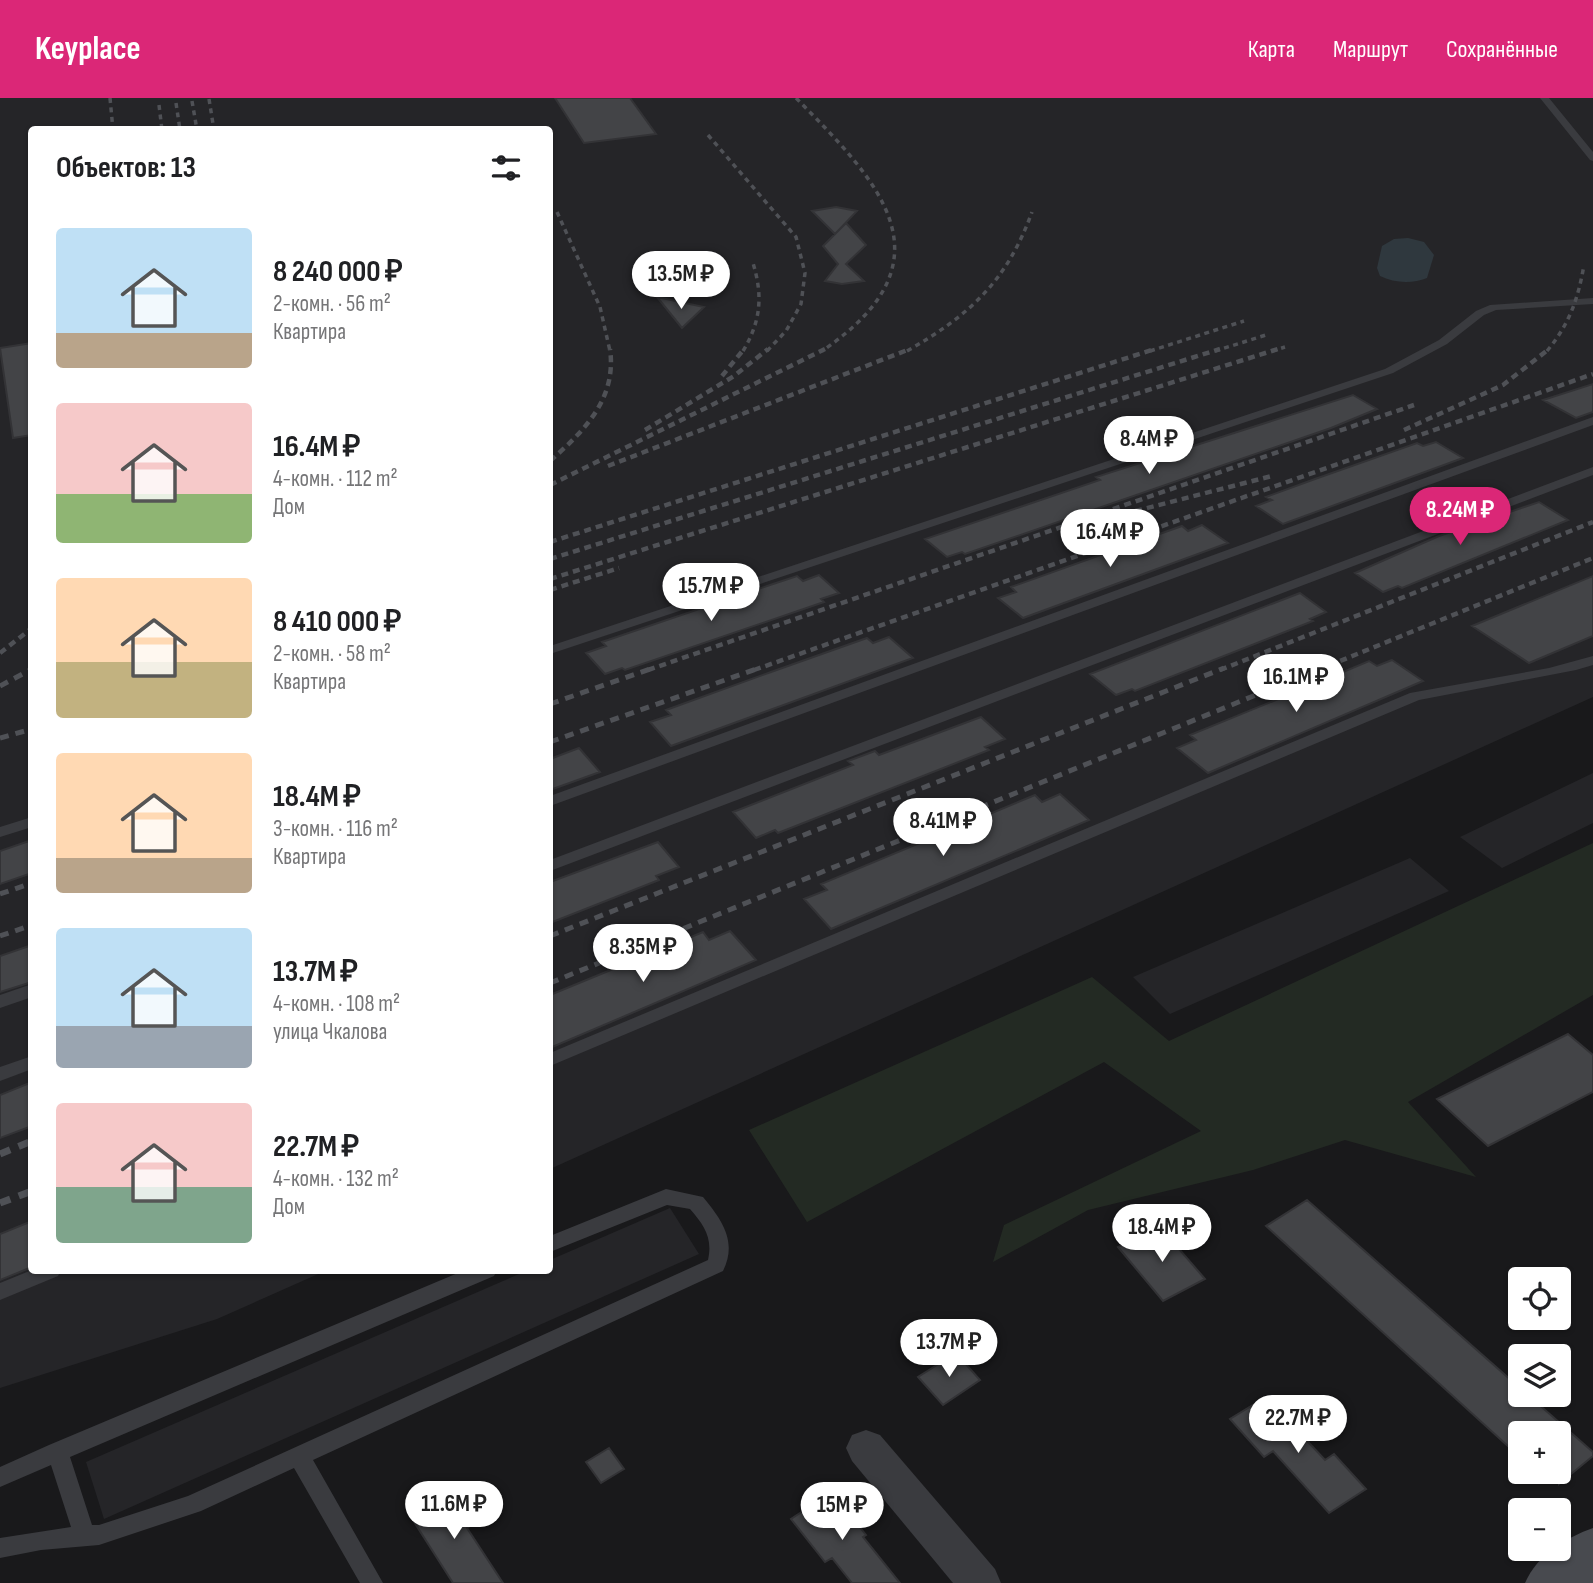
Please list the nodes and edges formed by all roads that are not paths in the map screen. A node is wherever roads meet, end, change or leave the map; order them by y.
1 (1544, 98) edge
2 (1593, 159) edge
3 (1593, 301) edge
4 (1593, 421) edge
5 (1593, 471) edge
6 (553, 649) edge
7 (1593, 660) edge
8 (553, 801) edge
9 (28, 823) edge
10 (0, 832) edge
11 (553, 865) edge
12 (28, 992) edge
13 (0, 1002) edge
14 (553, 1059) edge
15 (28, 1064) edge
16 (0, 1074) edge
17 (553, 1243) edge
18 (42, 1274) edge
19 (477, 1274) edge
20 (0, 1292) edge
21 (866, 1448) dead end
22 (57, 1452) junction
23 (299, 1456) junction
24 (0, 1477) edge
25 (85, 1536) junction
26 (0, 1548) edge
27 (372, 1583) edge
28 (980, 1583) edge

1 - 2 lane
3 - 6 lane
4 - 8 lane
5 - 11 lane
7 - 14 lane
9 - 10 lane
12 - 13 lane
15 - 16 lane
17 - 23 lane
18 - 20 lane
19 - 22 lane
21 - 28 street
22 - 24 lane
22 - 25 lane
23 - 25 lane
23 - 27 lane
25 - 26 lane

